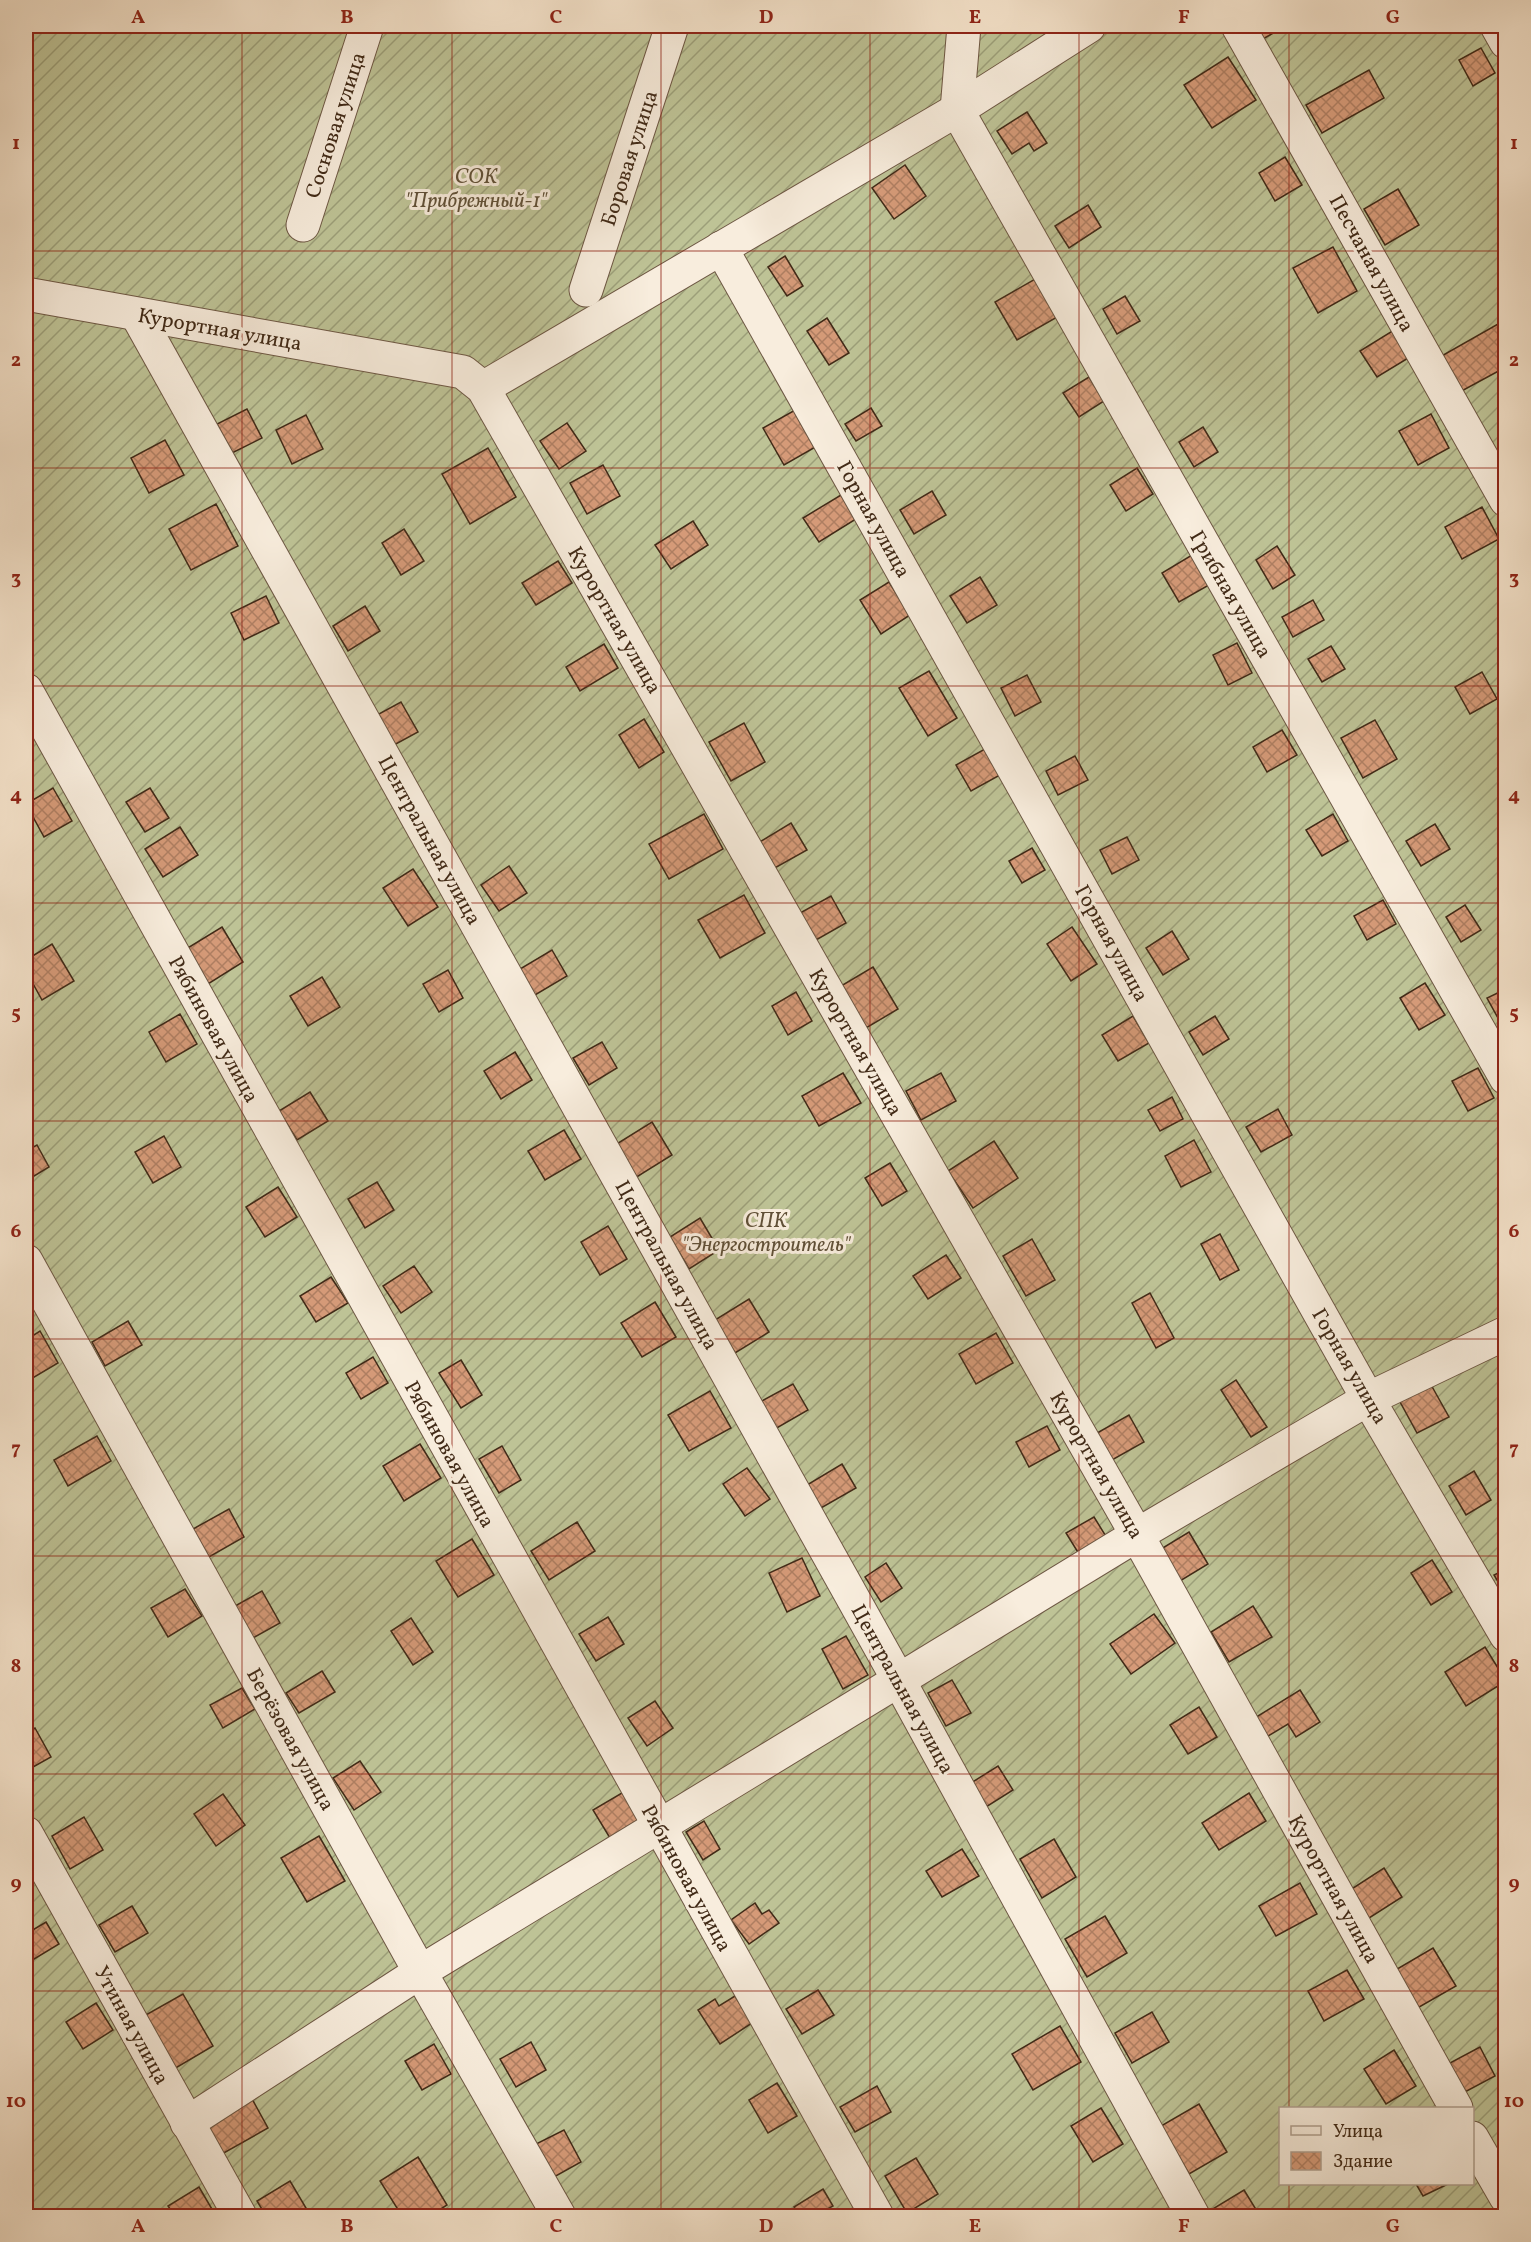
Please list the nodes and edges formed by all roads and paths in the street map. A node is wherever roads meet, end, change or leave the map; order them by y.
1 (367, 26) edge
2 (672, 26) edge
3 (964, 26) edge
4 (1089, 26) edge
5 (1238, 26) edge
6 (1497, 26) edge
7 (1506, 42) edge
8 (957, 110) junction
9 (303, 225) dead end
10 (721, 248) junction
11 (586, 290) dead end
12 (26, 294) edge
13 (137, 315) junction
14 (483, 388) junction
15 (1506, 500) edge
16 (26, 690) edge
17 (1506, 1078) edge
18 (26, 1261) edge
19 (1506, 1334) edge
20 (1368, 1399) junction
21 (1137, 1535) junction
22 (1506, 1635) edge
23 (898, 1679) junction
24 (658, 1827) junction
25 (26, 1833) edge
26 (420, 1972) junction
27 (1455, 2107) edge
28 (187, 2123) junction
29 (1474, 2140) edge
30 (1506, 2197) edge
31 (240, 2217) edge
32 (559, 2217) edge
33 (877, 2217) edge
34 (1193, 2217) edge

1 - 9 street, Сосновая улица
2 - 11 street, Боровая улица
3 - 8 street
4 - 8 street
5 - 15 street, Песчаная улица
6 - 7 street
8 - 10 street
8 - 17 street, Грибная улица
10 - 14 street
10 - 20 street, Горная улица
12 - 13 street, Курортная улица
13 - 14 street, Курортная улица
13 - 23 street, Центральная улица
14 - 21 street, Курортная улица
16 - 24 street, Рябиновая улица
18 - 26 street, Берёзовая улица
19 - 20 street
20 - 21 street
20 - 22 street, Горная улица
21 - 23 street
21 - 27 street, Курортная улица
23 - 24 street
23 - 34 street, Центральная улица
24 - 26 street
24 - 33 street, Рябиновая улица
25 - 28 street, Утиная улица
26 - 28 street
26 - 32 street, Берёзовая улица
28 - 31 street, Утиная улица
29 - 30 street

